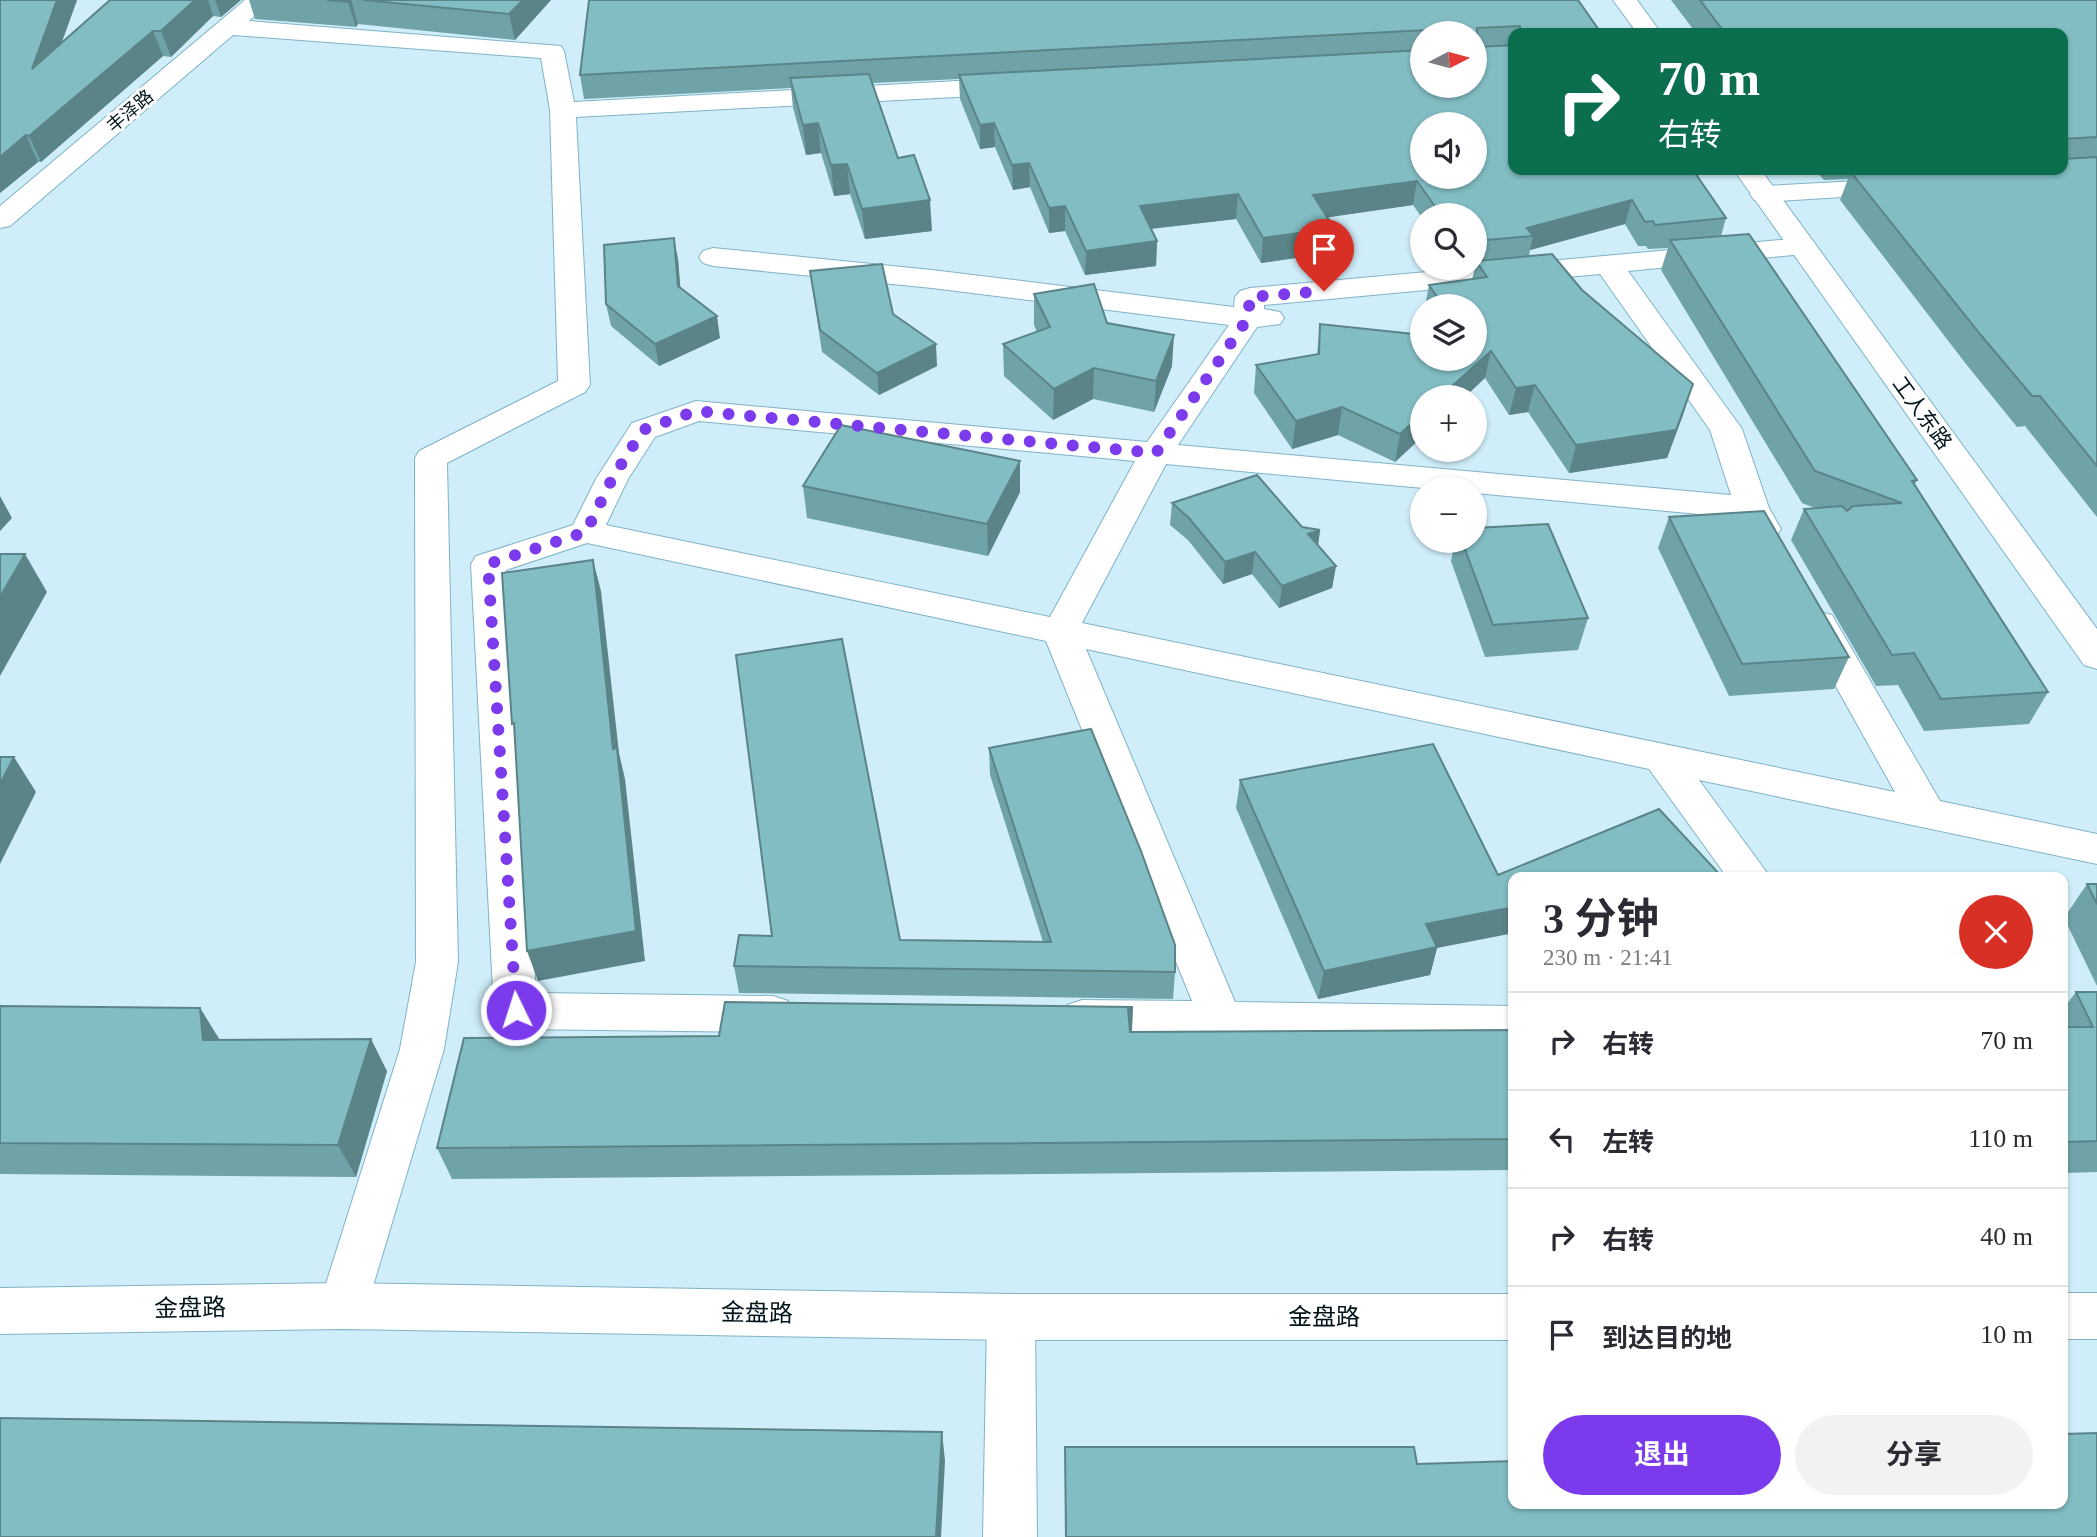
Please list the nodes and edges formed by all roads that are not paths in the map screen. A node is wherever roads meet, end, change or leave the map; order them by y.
1 (260, 0) edge
2 (1625, 0) edge
3 (230, 26) junction
4 (1645, 28) edge
5 (1034, 84) edge
6 (563, 110) junction
7 (1756, 182) edge
8 (1917, 186) edge
9 (0, 220) edge
10 (1803, 247) junction
11 (713, 257) dead end
12 (1610, 267) junction
13 (1248, 318) junction
14 (1156, 453) junction
15 (1752, 508) junction
16 (586, 532) junction
17 (1779, 555) edge
18 (1806, 602) edge
19 (1060, 631) junction
20 (2097, 656) edge
21 (1661, 757) junction
22 (1927, 813) junction
23 (2097, 849) edge
24 (1746, 872) edge
25 (806, 1014) edge
26 (1041, 1018) edge
27 (1221, 1020) junction
28 (1508, 1024) edge
29 (344, 1306) junction
30 (0, 1311) edge
31 (2068, 1316) edge
32 (2097, 1316) edge
33 (1011, 1317) junction
34 (1508, 1317) edge
35 (1010, 1537) edge

1 - 3 street, 丰泽路
2 - 4 street
3 - 6 street
3 - 9 street, 丰泽路
5 - 6 street
6 - 29 street
7 - 8 street
7 - 10 street, 工人东路
10 - 12 street
10 - 20 street, 工人东路
11 - 13 street
12 - 13 street
12 - 15 street
13 - 14 street
14 - 15 street
14 - 16 street
14 - 19 street
15 - 17 street
16 - 19 street
16 - 25 street
18 - 22 street
19 - 21 street
19 - 27 street
21 - 22 street
21 - 24 street
22 - 23 street
26 - 27 street
27 - 28 street
29 - 30 street, 金盘路
29 - 33 street, 金盘路
31 - 32 street
33 - 34 street, 金盘路
33 - 35 street

